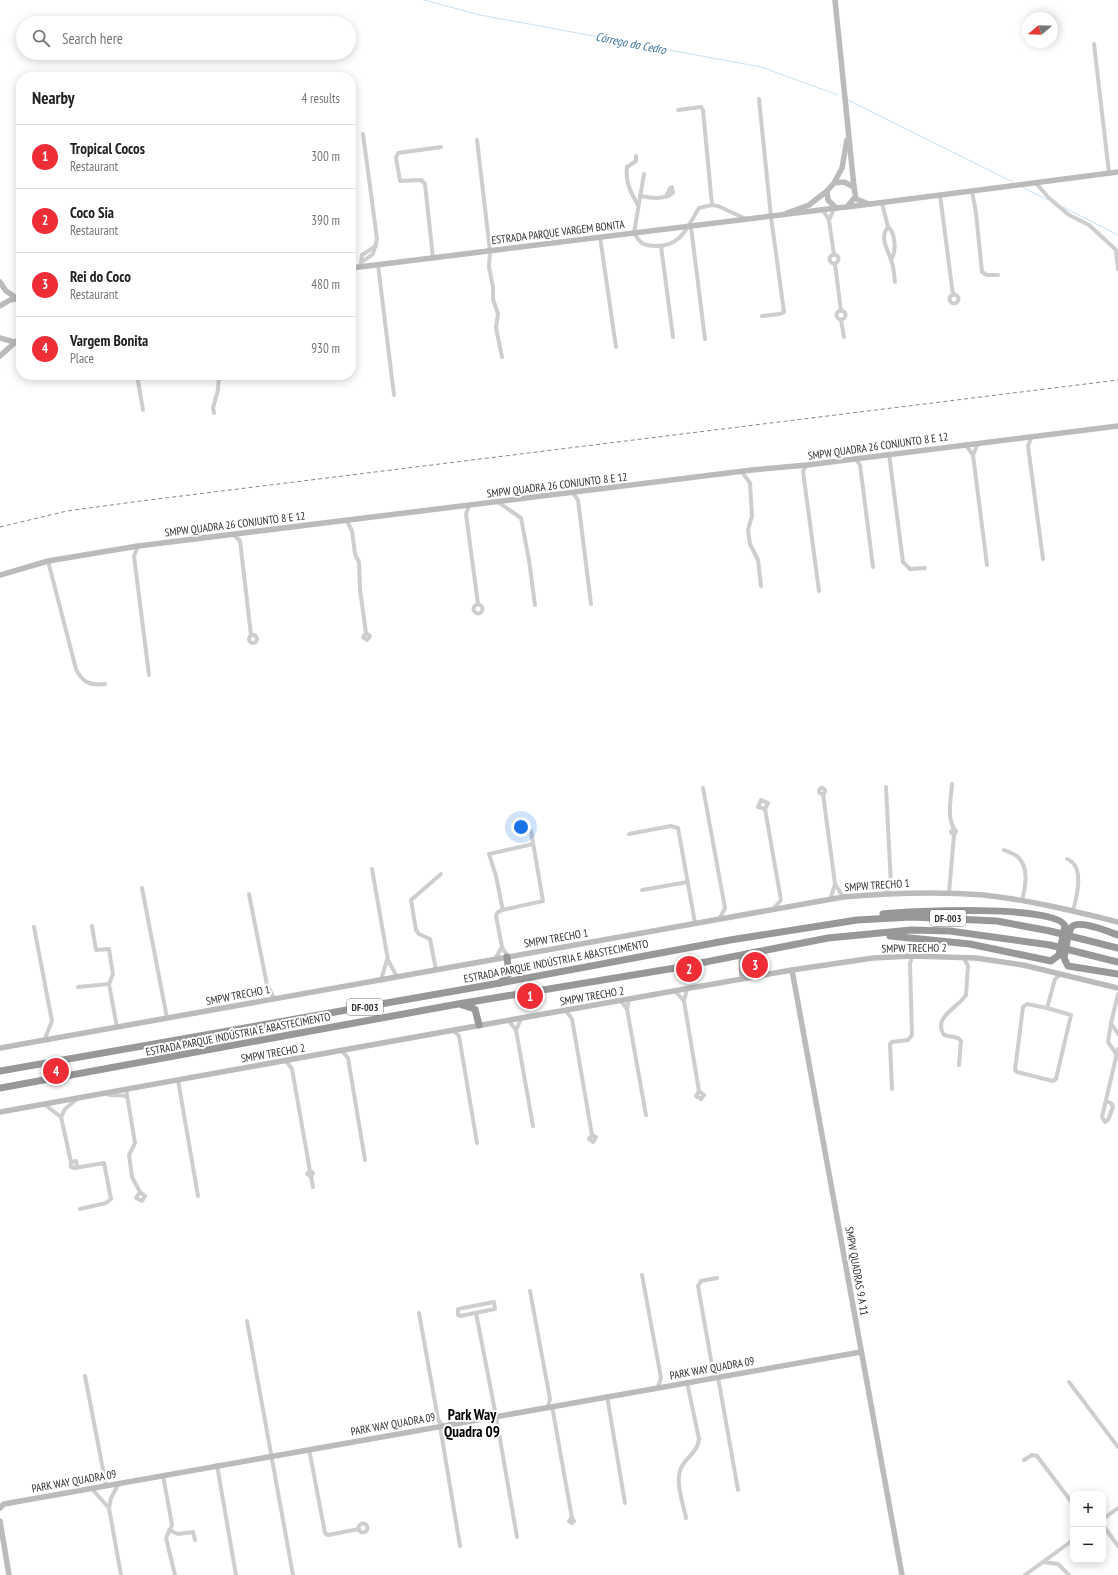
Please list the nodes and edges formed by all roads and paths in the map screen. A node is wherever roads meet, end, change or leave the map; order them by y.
1 (835, 0) edge
2 (1094, 44) dead end
3 (759, 100) dead end
4 (678, 110) dead end
5 (848, 129) junction
6 (362, 134) dead end
7 (477, 140) dead end
8 (441, 147) dead end
9 (636, 156) dead end
10 (1118, 172) edge
11 (1109, 173) junction
12 (644, 174) dead end
13 (1035, 182) junction
14 (834, 183) junction
15 (854, 187) junction
16 (827, 191) junction
17 (972, 191) junction
18 (940, 195) junction
19 (640, 196) junction
20 (666, 197) dead end
21 (855, 197) junction
22 (882, 203) junction
23 (871, 204) junction
24 (638, 205) junction
25 (712, 205) junction
26 (847, 207) junction
27 (835, 208) junction
28 (823, 210) junction
29 (770, 216) junction
30 (746, 219) junction
31 (829, 220) junction
32 (689, 227) junction
33 (888, 227) junction
34 (634, 233) junction
35 (600, 237) junction
36 (376, 246) junction
37 (661, 246) junction
38 (490, 251) junction
39 (433, 258) junction
40 (891, 259) junction
41 (360, 264) junction
42 (378, 265) junction
43 (356, 266) edge
44 (1118, 269) edge
45 (998, 275) dead end
46 (0, 282) edge
47 (895, 282) dead end
48 (953, 295) dead end
49 (16, 298) edge
50 (16, 300) edge
51 (0, 306) edge
52 (762, 316) dead end
53 (673, 337) dead end
54 (0, 338) edge
55 (844, 338) dead end
56 (705, 339) dead end
57 (14, 342) joint
58 (616, 347) dead end
59 (0, 356) edge
60 (502, 357) dead end
61 (138, 380) edge
62 (219, 380) edge
63 (394, 395) dead end
64 (143, 410) dead end
65 (214, 413) dead end
66 (1118, 426) edge
67 (1032, 436) junction
68 (1022, 437) junction
69 (978, 443) junction
70 (965, 444) junction
71 (1028, 446) junction
72 (889, 454) junction
73 (974, 454) junction
74 (863, 457) junction
75 (855, 458) junction
76 (860, 465) junction
77 (801, 468) junction
78 (752, 470) junction
79 (742, 472) junction
80 (749, 480) junction
81 (582, 492) junction
82 (573, 493) junction
83 (578, 500) junction
84 (498, 502) junction
85 (469, 506) junction
86 (461, 507) junction
87 (466, 513) junction
88 (356, 520) junction
89 (346, 521) junction
90 (352, 528) junction
91 (245, 533) junction
92 (234, 535) junction
93 (240, 541) junction
94 (138, 546) junction
95 (128, 547) junction
96 (134, 556) junction
97 (1043, 559) dead end
98 (48, 560) junction
99 (987, 565) dead end
100 (873, 568) dead end
101 (926, 568) dead end
102 (0, 575) edge
103 (761, 586) dead end
104 (819, 591) dead end
105 (478, 604) dead end
106 (591, 604) dead end
107 (535, 605) dead end
108 (366, 633) dead end
109 (251, 635) dead end
110 (149, 675) dead end
111 (105, 684) dead end
112 (952, 784) dead end
113 (886, 787) dead end
114 (703, 788) dead end
115 (823, 794) dead end
116 (765, 809) dead end
117 (531, 831) dead end
118 (628, 834) dead end
119 (533, 844) junction
120 (1004, 850) dead end
121 (1066, 859) dead end
122 (372, 870) dead end
123 (441, 874) dead end
124 (688, 882) junction
125 (835, 884) junction
126 (891, 885) junction
127 (142, 888) dead end
128 (642, 890) dead end
129 (896, 892) junction
130 (886, 893) junction
131 (949, 893) junction
132 (249, 894) dead end
133 (843, 897) junction
134 (781, 900) junction
135 (830, 900) junction
136 (1022, 901) junction
137 (790, 907) junction
138 (773, 909) junction
139 (502, 910) junction
140 (725, 910) junction
141 (1073, 911) junction
142 (732, 916) junction
143 (720, 918) junction
144 (857, 920) junction
145 (1118, 922) edge
146 (695, 923) junction
147 (92, 926) dead end
148 (34, 927) dead end
149 (878, 933) junction
150 (1118, 935) edge
151 (502, 947) junction
152 (1118, 948) edge
153 (741, 956) junction
154 (906, 956) junction
155 (912, 956) junction
156 (508, 957) junction
157 (964, 958) junction
158 (972, 958) junction
159 (496, 959) junction
160 (388, 960) junction
161 (1118, 962) edge
162 (910, 964) junction
163 (968, 966) junction
164 (436, 970) junction
165 (792, 970) junction
166 (1053, 972) junction
167 (1061, 974) junction
168 (1118, 974) edge
169 (397, 977) junction
170 (526, 979) junction
171 (742, 979) junction
172 (1055, 979) junction
173 (381, 980) junction
174 (500, 983) junction
175 (109, 984) junction
176 (78, 987) dead end
177 (1118, 988) edge
178 (268, 989) junction
179 (687, 989) junction
180 (675, 991) junction
181 (1118, 994) edge
182 (274, 998) junction
183 (493, 998) junction
184 (629, 999) junction
185 (266, 1000) junction
186 (620, 1001) junction
187 (684, 1001) junction
188 (458, 1004) junction
189 (1047, 1008) junction
190 (574, 1009) junction
191 (627, 1009) junction
192 (566, 1011) junction
193 (167, 1018) junction
194 (521, 1019) junction
195 (572, 1019) junction
196 (509, 1021) junction
197 (1111, 1023) junction
198 (481, 1025) junction
199 (117, 1028) junction
200 (463, 1029) junction
201 (454, 1030) junction
202 (516, 1030) junction
203 (1118, 1034) edge
204 (459, 1036) junction
205 (44, 1040) junction
206 (0, 1048) edge
207 (351, 1049) junction
208 (1118, 1049) edge
209 (342, 1051) junction
210 (1117, 1055) junction
211 (348, 1058) junction
212 (294, 1059) junction
213 (286, 1061) junction
214 (959, 1065) dead end
215 (292, 1068) junction
216 (0, 1071) edge
217 (178, 1080) junction
218 (0, 1088) edge
219 (126, 1089) junction
220 (892, 1089) dead end
221 (699, 1091) dead end
222 (106, 1093) junction
223 (127, 1097) junction
224 (78, 1098) junction
225 (1106, 1101) junction
226 (44, 1104) junction
227 (0, 1112) edge
228 (646, 1115) dead end
229 (62, 1117) junction
230 (533, 1126) dead end
231 (592, 1135) dead end
232 (477, 1143) dead end
233 (365, 1160) dead end
234 (313, 1187) dead end
235 (140, 1192) dead end
236 (198, 1196) dead end
237 (80, 1209) dead end
238 (642, 1275) dead end
239 (717, 1278) dead end
240 (530, 1291) dead end
241 (419, 1313) dead end
242 (476, 1313) junction
243 (246, 1321) dead end
244 (861, 1352) junction
245 (85, 1376) dead end
246 (716, 1377) junction
247 (661, 1378) junction
248 (687, 1382) junction
249 (1069, 1382) dead end
250 (668, 1385) junction
251 (658, 1387) junction
252 (607, 1396) junction
253 (551, 1404) junction
254 (496, 1416) junction
255 (439, 1426) junction
256 (1118, 1447) edge
257 (310, 1449) junction
258 (272, 1456) junction
259 (1024, 1460) dead end
260 (217, 1465) junction
261 (163, 1475) junction
262 (119, 1483) junction
263 (106, 1485) junction
264 (91, 1488) junction
265 (738, 1490) dead end
266 (111, 1498) junction
267 (103, 1499) junction
268 (1070, 1500) edge
269 (625, 1503) dead end
270 (0, 1508) edge
271 (109, 1508) junction
272 (1118, 1508) edge
273 (1106, 1517) edge
274 (572, 1518) dead end
275 (686, 1518) dead end
276 (0, 1521) edge
277 (1104, 1527) edge
278 (359, 1529) dead end
279 (169, 1530) junction
280 (517, 1537) dead end
281 (195, 1540) dead end
282 (1070, 1542) edge
283 (460, 1546) dead end
284 (1118, 1546) edge
285 (1043, 1562) junction
286 (10, 1575) edge
287 (121, 1575) edge
288 (175, 1575) edge
289 (236, 1575) edge
290 (293, 1575) edge
291 (902, 1575) edge
292 (1025, 1575) edge
293 (1069, 1575) edge

1 - 5 street
2 - 11 street
3 - 29 street
4 - 25 street
5 - 14 street
5 - 15 street
6 - 36 street
7 - 38 street
8 - 39 street
9 - 24 street
10 - 11 street
11 - 13 street
12 - 19 street
13 - 17 street
13 - 44 street
14 - 15 street
14 - 16 street
15 - 21 street
16 - 27 street
16 - 29 street, ESTRADA PARQUE VARGEM BONITA
17 - 18 street
17 - 45 street
18 - 22 street
18 - 48 street
19 - 20 street
19 - 24 street
21 - 23 street
21 - 26 street
22 - 23 street
22 - 33 street
23 - 26 street
24 - 34 street
25 - 30 street
25 - 32 street
26 - 27 street
27 - 28 street, ESTRADA PARQUE VARGEM BONITA
27 - 31 street
28 - 29 street, ESTRADA PARQUE VARGEM BONITA
28 - 31 street
29 - 30 street, ESTRADA PARQUE VARGEM BONITA
29 - 52 street
30 - 32 street, ESTRADA PARQUE VARGEM BONITA
31 - 55 street
32 - 34 street, ESTRADA PARQUE VARGEM BONITA
32 - 37 street
32 - 56 street
33 - 40 street
33 - 40 street
34 - 35 street, ESTRADA PARQUE VARGEM BONITA
34 - 37 street
35 - 38 street, ESTRADA PARQUE VARGEM BONITA
35 - 58 street
36 - 41 street
36 - 41 street
37 - 53 street
38 - 39 street, ESTRADA PARQUE VARGEM BONITA
38 - 60 street
39 - 42 street, ESTRADA PARQUE VARGEM BONITA
40 - 47 street
41 - 42 street, ESTRADA PARQUE VARGEM BONITA
41 - 43 street, ESTRADA PARQUE VARGEM BONITA
42 - 63 street
46 - 49 street
50 - 51 street
54 - 57 street
57 - 59 street
61 - 64 street
62 - 65 street
66 - 67 street, SMPW QUADRA 26 CONJUNTO 8 E 12
67 - 68 street, SMPW QUADRA 26 CONJUNTO 8 E 12
67 - 71 street
68 - 69 street, SMPW QUADRA 26 CONJUNTO 8 E 12
68 - 71 street
69 - 70 street, SMPW QUADRA 26 CONJUNTO 8 E 12
69 - 73 street
70 - 72 street, SMPW QUADRA 26 CONJUNTO 8 E 12
70 - 73 street
71 - 97 street
72 - 74 street, SMPW QUADRA 26 CONJUNTO 8 E 12
72 - 101 street
73 - 99 street
74 - 75 street, SMPW QUADRA 26 CONJUNTO 8 E 12
74 - 76 street
75 - 76 street
75 - 77 street, SMPW QUADRA 26 CONJUNTO 8 E 12
76 - 100 street
77 - 78 street, SMPW QUADRA 26 CONJUNTO 8 E 12
77 - 104 street
78 - 79 street, SMPW QUADRA 26 CONJUNTO 8 E 12
78 - 80 street
79 - 80 street
79 - 81 street, SMPW QUADRA 26 CONJUNTO 8 E 12
80 - 103 street
81 - 82 street, SMPW QUADRA 26 CONJUNTO 8 E 12
81 - 83 street
82 - 83 street
82 - 84 street, SMPW QUADRA 26 CONJUNTO 8 E 12
83 - 106 street
84 - 85 street, SMPW QUADRA 26 CONJUNTO 8 E 12
84 - 107 street
85 - 86 street, SMPW QUADRA 26 CONJUNTO 8 E 12
85 - 87 street
86 - 87 street
86 - 88 street, SMPW QUADRA 26 CONJUNTO 8 E 12
87 - 105 street
88 - 89 street, SMPW QUADRA 26 CONJUNTO 8 E 12
88 - 90 street
89 - 90 street
89 - 91 street, SMPW QUADRA 26 CONJUNTO 8 E 12
90 - 108 street
91 - 92 street, SMPW QUADRA 26 CONJUNTO 8 E 12
91 - 93 street
92 - 93 street
92 - 94 street, SMPW QUADRA 26 CONJUNTO 8 E 12
93 - 109 street
94 - 95 street, SMPW QUADRA 26 CONJUNTO 8 E 12
94 - 96 street
95 - 96 street
95 - 98 street, SMPW QUADRA 26 CONJUNTO 8 E 12
96 - 110 street
98 - 102 street, SMPW QUADRA 26 CONJUNTO 8 E 12
98 - 111 street
112 - 131 street
113 - 126 street
114 - 140 street
115 - 125 street
116 - 134 street
117 - 119 street
118 - 124 street
119 - 139 street
119 - 139 street
120 - 136 street
121 - 141 street
122 - 160 street
123 - 164 street
124 - 128 street
124 - 146 street
125 - 133 street
125 - 135 street
126 - 129 street
126 - 130 street
127 - 193 street
129 - 130 street, SMPW TRECHO 1
129 - 131 street, SMPW TRECHO 1
130 - 133 street, SMPW TRECHO 1
131 - 136 street, SMPW TRECHO 1
132 - 178 street
133 - 135 street, SMPW TRECHO 1
134 - 137 street
134 - 138 street
135 - 137 street, SMPW TRECHO 1
136 - 141 street, SMPW TRECHO 1
137 - 138 street, SMPW TRECHO 1
138 - 142 street, SMPW TRECHO 1
139 - 151 street
140 - 142 street
140 - 143 street
141 - 145 street, SMPW TRECHO 1
142 - 143 street, SMPW TRECHO 1
143 - 146 street, SMPW TRECHO 1
144 - 149 highway
144 - 152 highway, ESTRADA PARQUE INDÚSTRIA E ABASTECIMENTO / DF-003
144 - 170 highway, ESTRADA PARQUE INDÚSTRIA E ABASTECIMENTO / DF-003
146 - 156 street, SMPW TRECHO 1
147 - 175 street
148 - 205 street
149 - 153 highway, ESTRADA PARQUE INDÚSTRIA E ABASTECIMENTO / DF-003
149 - 161 highway, ESTRADA PARQUE INDÚSTRIA E ABASTECIMENTO / DF-003
150 - 168 highway
151 - 156 street
151 - 159 street
153 - 171 street
153 - 183 highway, ESTRADA PARQUE INDÚSTRIA E ABASTECIMENTO / DF-003
154 - 155 street, SMPW TRECHO 2
154 - 162 street
154 - 165 street, SMPW TRECHO 2
155 - 157 street, SMPW TRECHO 2
155 - 162 street
156 - 159 street, SMPW TRECHO 1
156 - 170 highway
156 - 174 highway
157 - 158 street, SMPW TRECHO 2
157 - 163 street
158 - 163 street
158 - 166 street, SMPW TRECHO 2
159 - 164 street, SMPW TRECHO 1
160 - 169 street
160 - 173 street
162 - 220 street
163 - 214 street
164 - 169 street, SMPW TRECHO 1
165 - 171 street, SMPW TRECHO 2
165 - 244 street, SMPW QUADRAS 9 A 11
166 - 167 street, SMPW TRECHO 2
166 - 172 street
167 - 172 street
167 - 177 street, SMPW TRECHO 2
169 - 173 street, SMPW TRECHO 1
170 - 174 highway, ESTRADA PARQUE INDÚSTRIA E ABASTECIMENTO / DF-003
171 - 179 street, SMPW TRECHO 2
172 - 189 street
173 - 182 street, SMPW TRECHO 1
174 - 216 highway, ESTRADA PARQUE INDÚSTRIA E ABASTECIMENTO / DF-003
175 - 176 street
175 - 199 street
178 - 182 street
178 - 185 street
179 - 180 street, SMPW TRECHO 2
179 - 187 street
180 - 184 street, SMPW TRECHO 2
180 - 187 street
181 - 197 street
182 - 185 street, SMPW TRECHO 1
183 - 188 highway, ESTRADA PARQUE INDÚSTRIA E ABASTECIMENTO / DF-003
183 - 198 highway
184 - 186 street, SMPW TRECHO 2
184 - 191 street
185 - 193 street, SMPW TRECHO 1
186 - 190 street, SMPW TRECHO 2
186 - 191 street
187 - 221 street
188 - 198 highway
188 - 218 highway, ESTRADA PARQUE INDÚSTRIA E ABASTECIMENTO / DF-003
189 - 189 street
190 - 192 street, SMPW TRECHO 2
190 - 195 street
191 - 228 street
192 - 194 street, SMPW TRECHO 2
192 - 195 street
193 - 199 street, SMPW TRECHO 1
194 - 196 street, SMPW TRECHO 2
194 - 202 street
195 - 231 street
196 - 198 street, SMPW TRECHO 2
196 - 202 street
197 - 203 street
197 - 210 street
198 - 200 street, SMPW TRECHO 2
199 - 205 street, SMPW TRECHO 1
200 - 201 street, SMPW TRECHO 2
200 - 204 street
201 - 204 street
201 - 207 street, SMPW TRECHO 2
202 - 230 street
204 - 232 street
205 - 206 street, SMPW TRECHO 1
207 - 209 street, SMPW TRECHO 2
207 - 211 street
208 - 210 street
209 - 211 street
209 - 212 street, SMPW TRECHO 2
210 - 225 street
211 - 233 street
212 - 213 street, SMPW TRECHO 2
212 - 215 street
213 - 215 street
213 - 217 street, SMPW TRECHO 2
215 - 234 street
217 - 219 street, SMPW TRECHO 2
217 - 236 street
219 - 222 street, SMPW TRECHO 2
219 - 223 street
222 - 223 street
222 - 224 street, SMPW TRECHO 2
223 - 235 street
224 - 226 street, SMPW TRECHO 2
224 - 229 street
225 - 225 street
226 - 227 street, SMPW TRECHO 2
226 - 229 street
229 - 237 street
238 - 247 street
239 - 246 street
240 - 253 street
241 - 255 street
242 - 242 street
242 - 254 street
243 - 258 street
244 - 246 street, PARK WAY QUADRA 09
244 - 291 street, SMPW QUADRAS 9 A 11
245 - 263 street
246 - 248 street, PARK WAY QUADRA 09
246 - 265 street
247 - 250 street
247 - 251 street
248 - 250 street, PARK WAY QUADRA 09
248 - 275 street
249 - 256 street
250 - 251 street, PARK WAY QUADRA 09
251 - 252 street, PARK WAY QUADRA 09
252 - 253 street, PARK WAY QUADRA 09
252 - 269 street
253 - 254 street, PARK WAY QUADRA 09
253 - 274 street
254 - 255 street, PARK WAY QUADRA 09
254 - 280 street
255 - 257 street, PARK WAY QUADRA 09
255 - 283 street
257 - 258 street, PARK WAY QUADRA 09
257 - 278 street
258 - 260 street, PARK WAY QUADRA 09
258 - 290 street
259 - 268 street
260 - 261 street, PARK WAY QUADRA 09
260 - 289 street
261 - 262 street, PARK WAY QUADRA 09
261 - 279 street
262 - 263 street, PARK WAY QUADRA 09
262 - 266 street
263 - 264 street, PARK WAY QUADRA 09
264 - 267 street
264 - 270 street, PARK WAY QUADRA 09
266 - 267 street
266 - 271 street
267 - 271 street
271 - 287 street
272 - 273 street
276 - 286 street
277 - 284 street
279 - 281 street
279 - 288 street
282 - 285 street
285 - 292 street
285 - 293 street

